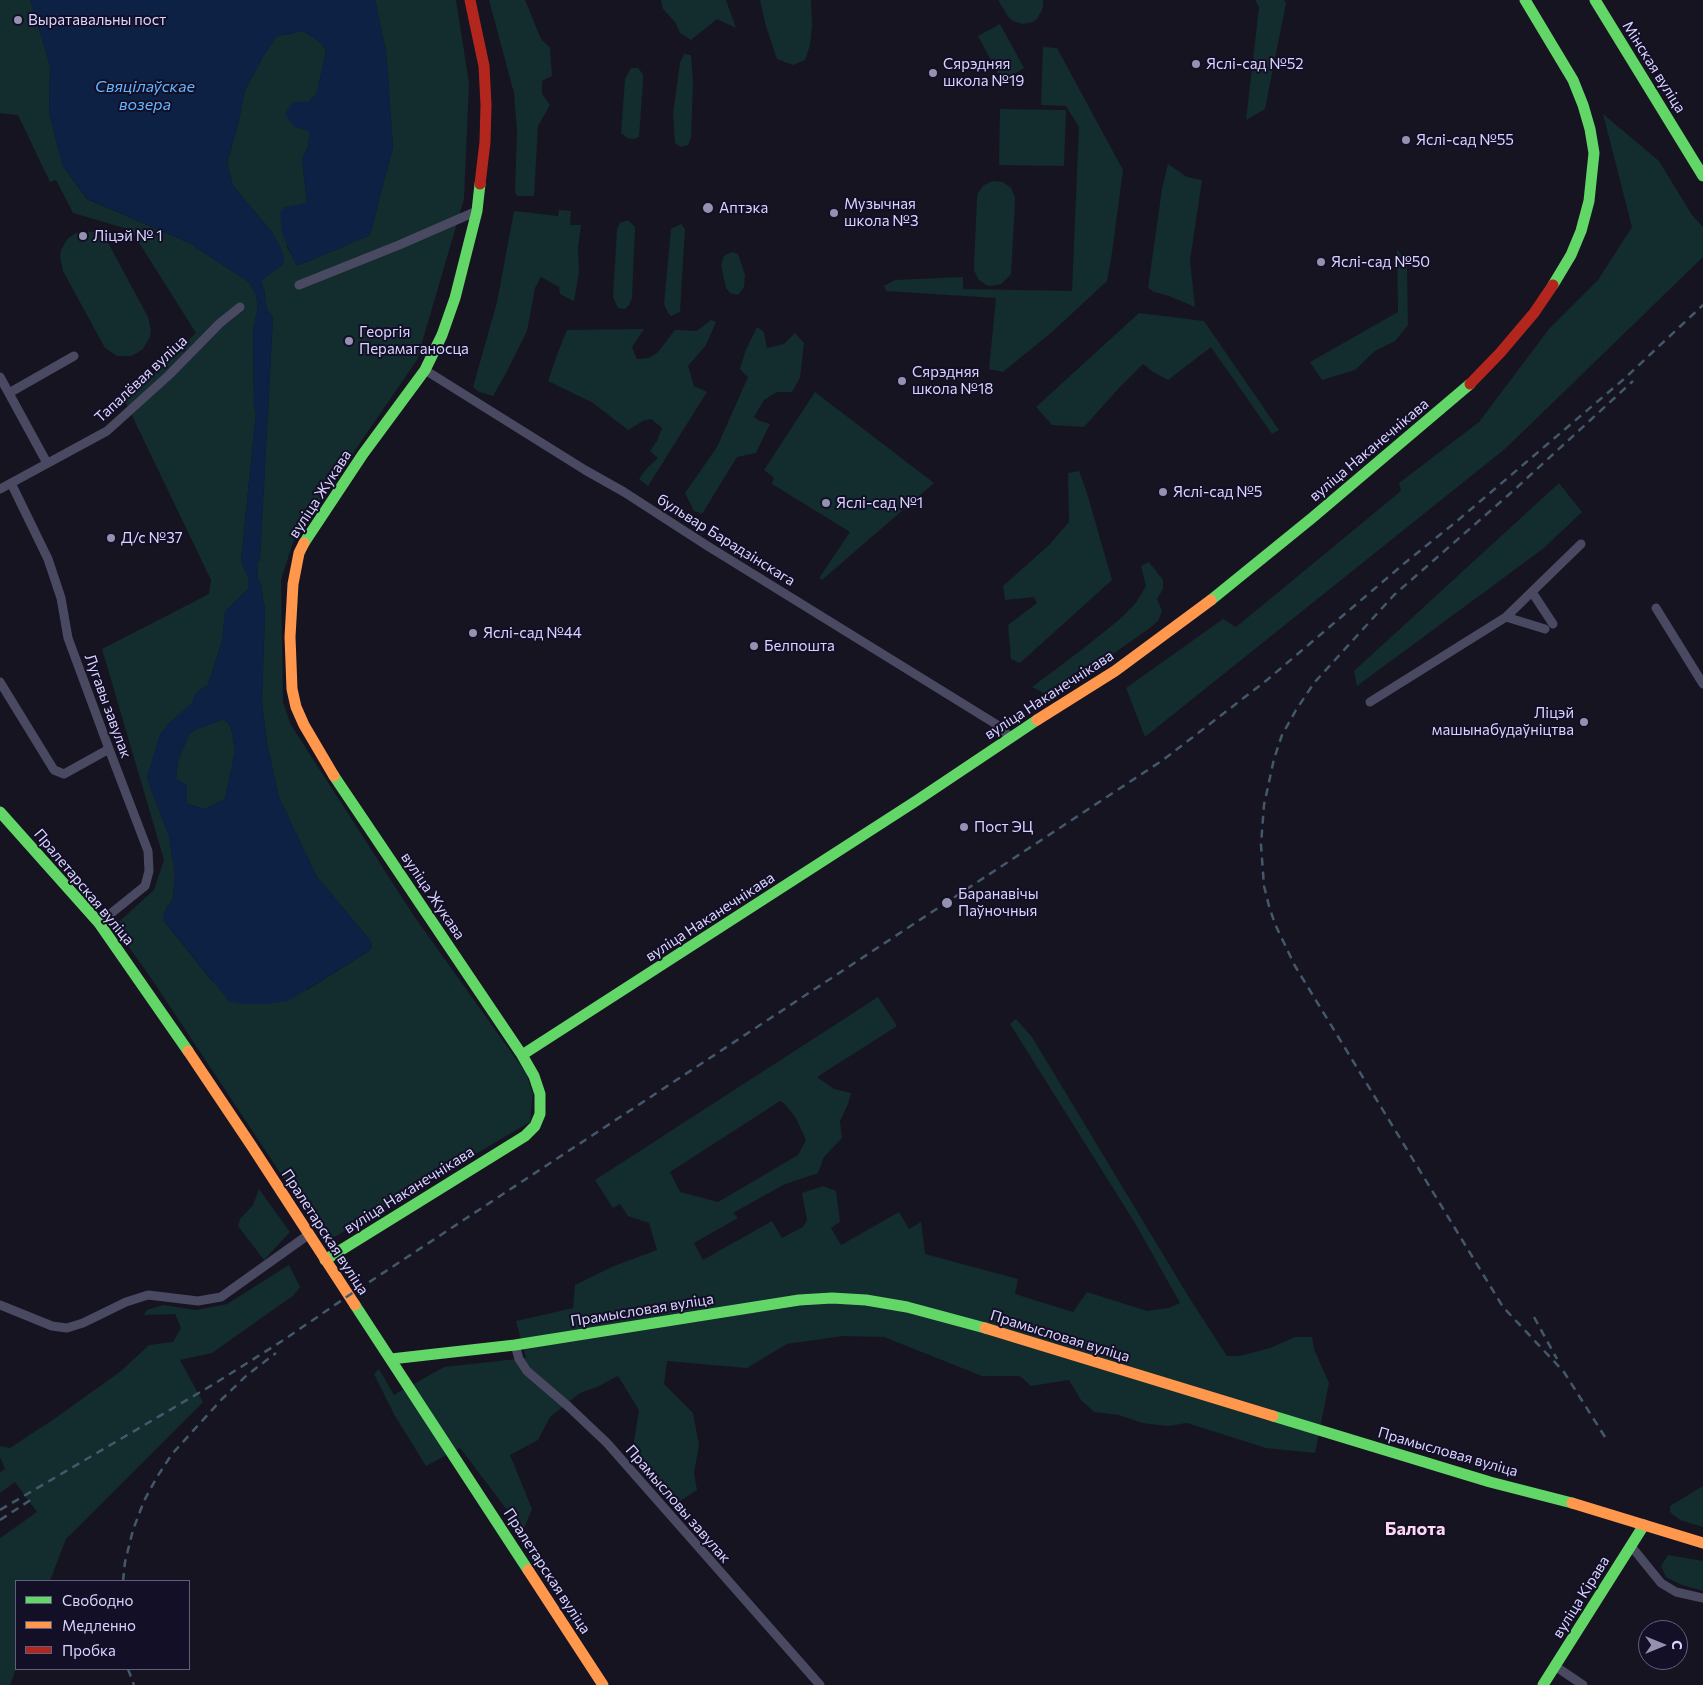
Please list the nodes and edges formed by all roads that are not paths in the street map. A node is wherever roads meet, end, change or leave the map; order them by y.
1 (470, 0) edge
2 (1525, 0) edge
3 (1595, 0) edge
4 (1703, 176) edge
5 (477, 212) junction
6 (299, 285) dead end
7 (240, 307) dead end
8 (74, 356) dead end
9 (425, 370) junction
10 (0, 377) edge
11 (8, 392) junction
12 (47, 463) junction
13 (11, 483) junction
14 (0, 489) edge
15 (1581, 544) dead end
16 (1532, 592) junction
17 (1656, 608) dead end
18 (1506, 617) junction
19 (1553, 624) dead end
20 (1545, 629) dead end
21 (0, 682) edge
22 (1703, 684) edge
23 (1370, 702) dead end
24 (1010, 737) junction
25 (109, 749) junction
26 (0, 812) edge
27 (99, 923) junction
28 (522, 1056) junction
29 (308, 1235) junction
30 (324, 1260) junction
31 (0, 1305) edge
32 (515, 1345) junction
33 (391, 1359) junction
34 (1644, 1525) junction
35 (1703, 1543) edge
36 (1631, 1546) junction
37 (1703, 1598) edge
38 (1555, 1666) junction
39 (603, 1685) edge
40 (820, 1685) edge
41 (1543, 1685) edge
42 (1583, 1685) edge

1 - 5 main road, вуліца Жукава
2 - 24 main road, вуліца Наканечнікава
3 - 4 main road, Мінская вуліца
5 - 6 street
5 - 9 main road, вуліца Жукава
7 - 12 street, Тапалёвая вуліца
8 - 11 street
9 - 24 street, бульвар Барадзінскага
9 - 28 main road, вуліца Жукава
10 - 11 street
11 - 12 street
12 - 13 street, Тапалёвая вуліца
13 - 14 street, Тапалёвая вуліца
13 - 25 street, Лугавы завулак
15 - 16 street
16 - 18 street
16 - 19 street
17 - 22 street
18 - 20 street
18 - 23 street
21 - 25 street
24 - 28 main road, вуліца Наканечнікава
25 - 27 street, Лугавы завулак
26 - 27 main road, Пралетарская вуліца
27 - 29 main road, Пралетарская вуліца
28 - 30 main road, вуліца Наканечнікава
29 - 30 main road, Пралетарская вуліца
29 - 31 street
30 - 33 main road, Пралетарская вуліца
32 - 33 main road, Прамысловая вуліца
32 - 34 main road, Прамысловая вуліца
32 - 40 street, Прамысловы завулак
33 - 39 main road, Пралетарская вуліца
34 - 35 main road, Прамысловая вуліца
34 - 36 main road, вуліца Кірава
36 - 37 street
36 - 38 main road, вуліца Кірава
38 - 41 main road, вуліца Кірава
38 - 42 street

